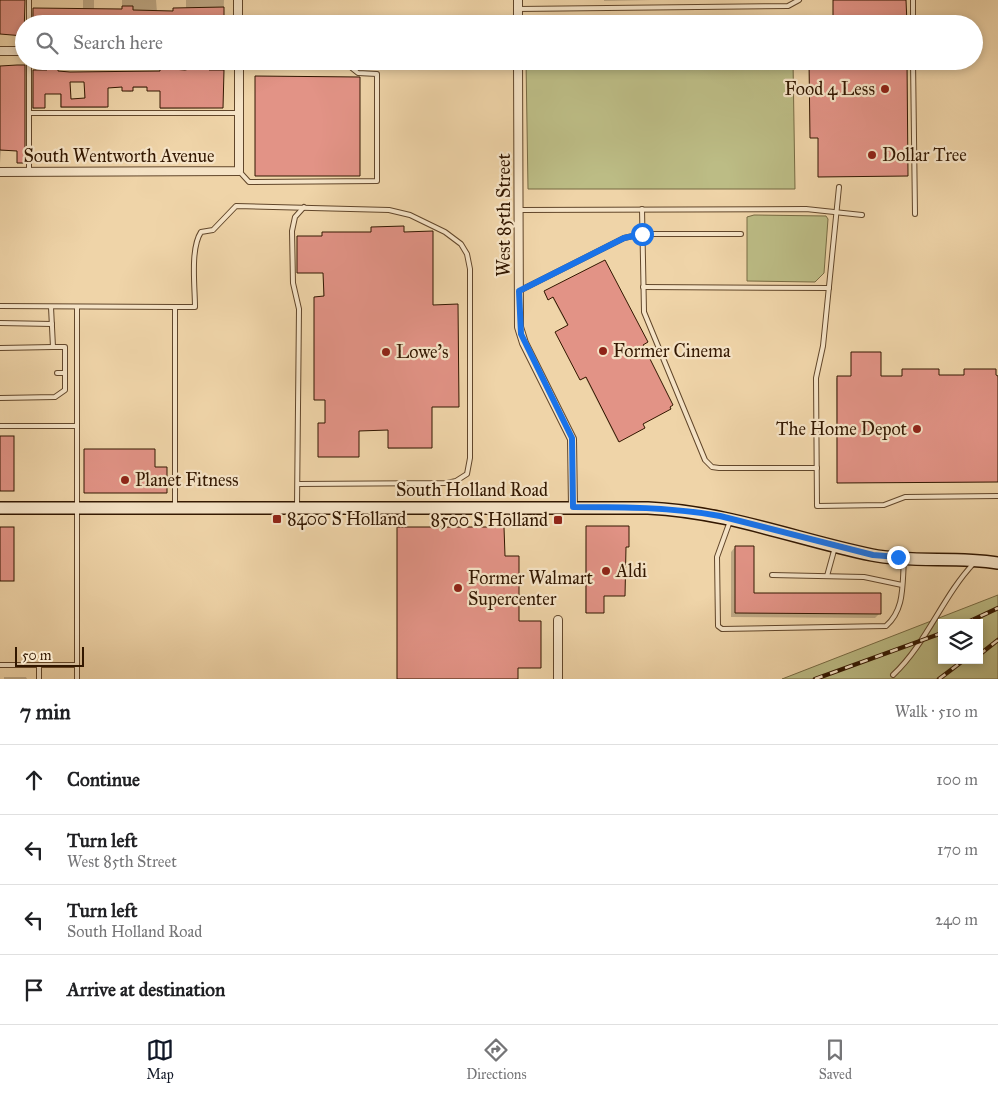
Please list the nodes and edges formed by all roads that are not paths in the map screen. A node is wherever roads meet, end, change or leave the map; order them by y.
1 (29, 0) edge
2 (238, 0) edge
3 (518, 0) edge
4 (798, 0) edge
5 (913, 0) edge
6 (518, 9) junction
7 (29, 15) edge
8 (238, 15) edge
9 (518, 15) edge
10 (913, 15) edge
11 (15, 51) edge
12 (0, 52) edge
13 (29, 70) edge
14 (239, 70) edge
15 (354, 70) edge
16 (518, 70) edge
17 (914, 70) edge
18 (29, 113) junction
19 (239, 113) junction
20 (239, 171) junction
21 (0, 172) edge
22 (30, 172) junction
23 (839, 187) dead end
24 (304, 207) junction
25 (642, 209) junction
26 (519, 210) junction
27 (837, 212) junction
28 (915, 214) dead end
29 (862, 215) dead end
30 (642, 234) junction
31 (741, 234) dead end
32 (643, 287) junction
33 (829, 288) junction
34 (519, 291) junction
35 (0, 306) edge
36 (51, 307) junction
37 (77, 307) junction
38 (176, 307) junction
39 (0, 323) edge
40 (52, 324) junction
41 (53, 347) junction
42 (0, 348) edge
43 (57, 373) dead end
44 (65, 373) junction
45 (0, 398) edge
46 (0, 426) edge
47 (77, 426) junction
48 (817, 468) junction
49 (298, 484) junction
50 (998, 496) edge
51 (175, 507) junction
52 (297, 507) junction
53 (573, 507) junction
54 (0, 508) edge
55 (78, 508) junction
56 (731, 519) junction
57 (835, 545) junction
58 (904, 557) junction
59 (977, 559) junction
60 (998, 563) edge
61 (772, 575) dead end
62 (827, 576) junction
63 (902, 585) junction
64 (558, 620) dead end
65 (0, 665) edge
66 (39, 665) junction
67 (78, 665) junction
68 (894, 675) dead end
69 (39, 679) edge
70 (78, 679) edge
71 (558, 679) edge

1 - 7 lane
2 - 8 street
3 - 6 street
4 - 6 lane
5 - 10 lane
6 - 9 street
11 - 12 street
13 - 18 lane
14 - 19 street
15 - 20 lane
16 - 26 street, West 85th Street
17 - 28 lane
18 - 19 lane
18 - 22 lane
19 - 20 street
20 - 22 street, South Wentworth Avenue
21 - 22 street, South Wentworth Avenue
23 - 27 lane
24 - 38 lane
24 - 49 lane
24 - 49 lane
25 - 26 lane
25 - 27 lane
25 - 30 lane
26 - 34 street, West 85th Street
27 - 29 lane
27 - 33 lane
30 - 31 lane
30 - 32 lane
30 - 34 lane
32 - 33 lane
32 - 48 lane
33 - 48 lane
34 - 53 street, West 85th Street
35 - 36 lane
36 - 37 lane
36 - 40 lane
37 - 38 lane
37 - 47 lane
38 - 51 lane
39 - 40 lane
40 - 41 lane
41 - 42 lane
41 - 44 lane
43 - 44 lane
44 - 45 lane
46 - 47 lane
47 - 55 lane
48 - 50 lane
49 - 52 lane
51 - 52 main road, South Holland Road
51 - 55 main road, South Holland Road
52 - 53 main road, South Holland Road
53 - 56 main road, South Holland Road
54 - 55 main road, South Holland Road
55 - 67 lane
56 - 57 main road, South Holland Road
56 - 63 lane
57 - 58 main road, South Holland Road
57 - 62 lane
58 - 59 main road, South Holland Road
58 - 63 lane
59 - 60 main road, South Holland Road
59 - 68 lane
61 - 62 lane
62 - 63 lane
64 - 71 street
65 - 66 lane
66 - 67 lane
66 - 69 lane
67 - 70 lane

